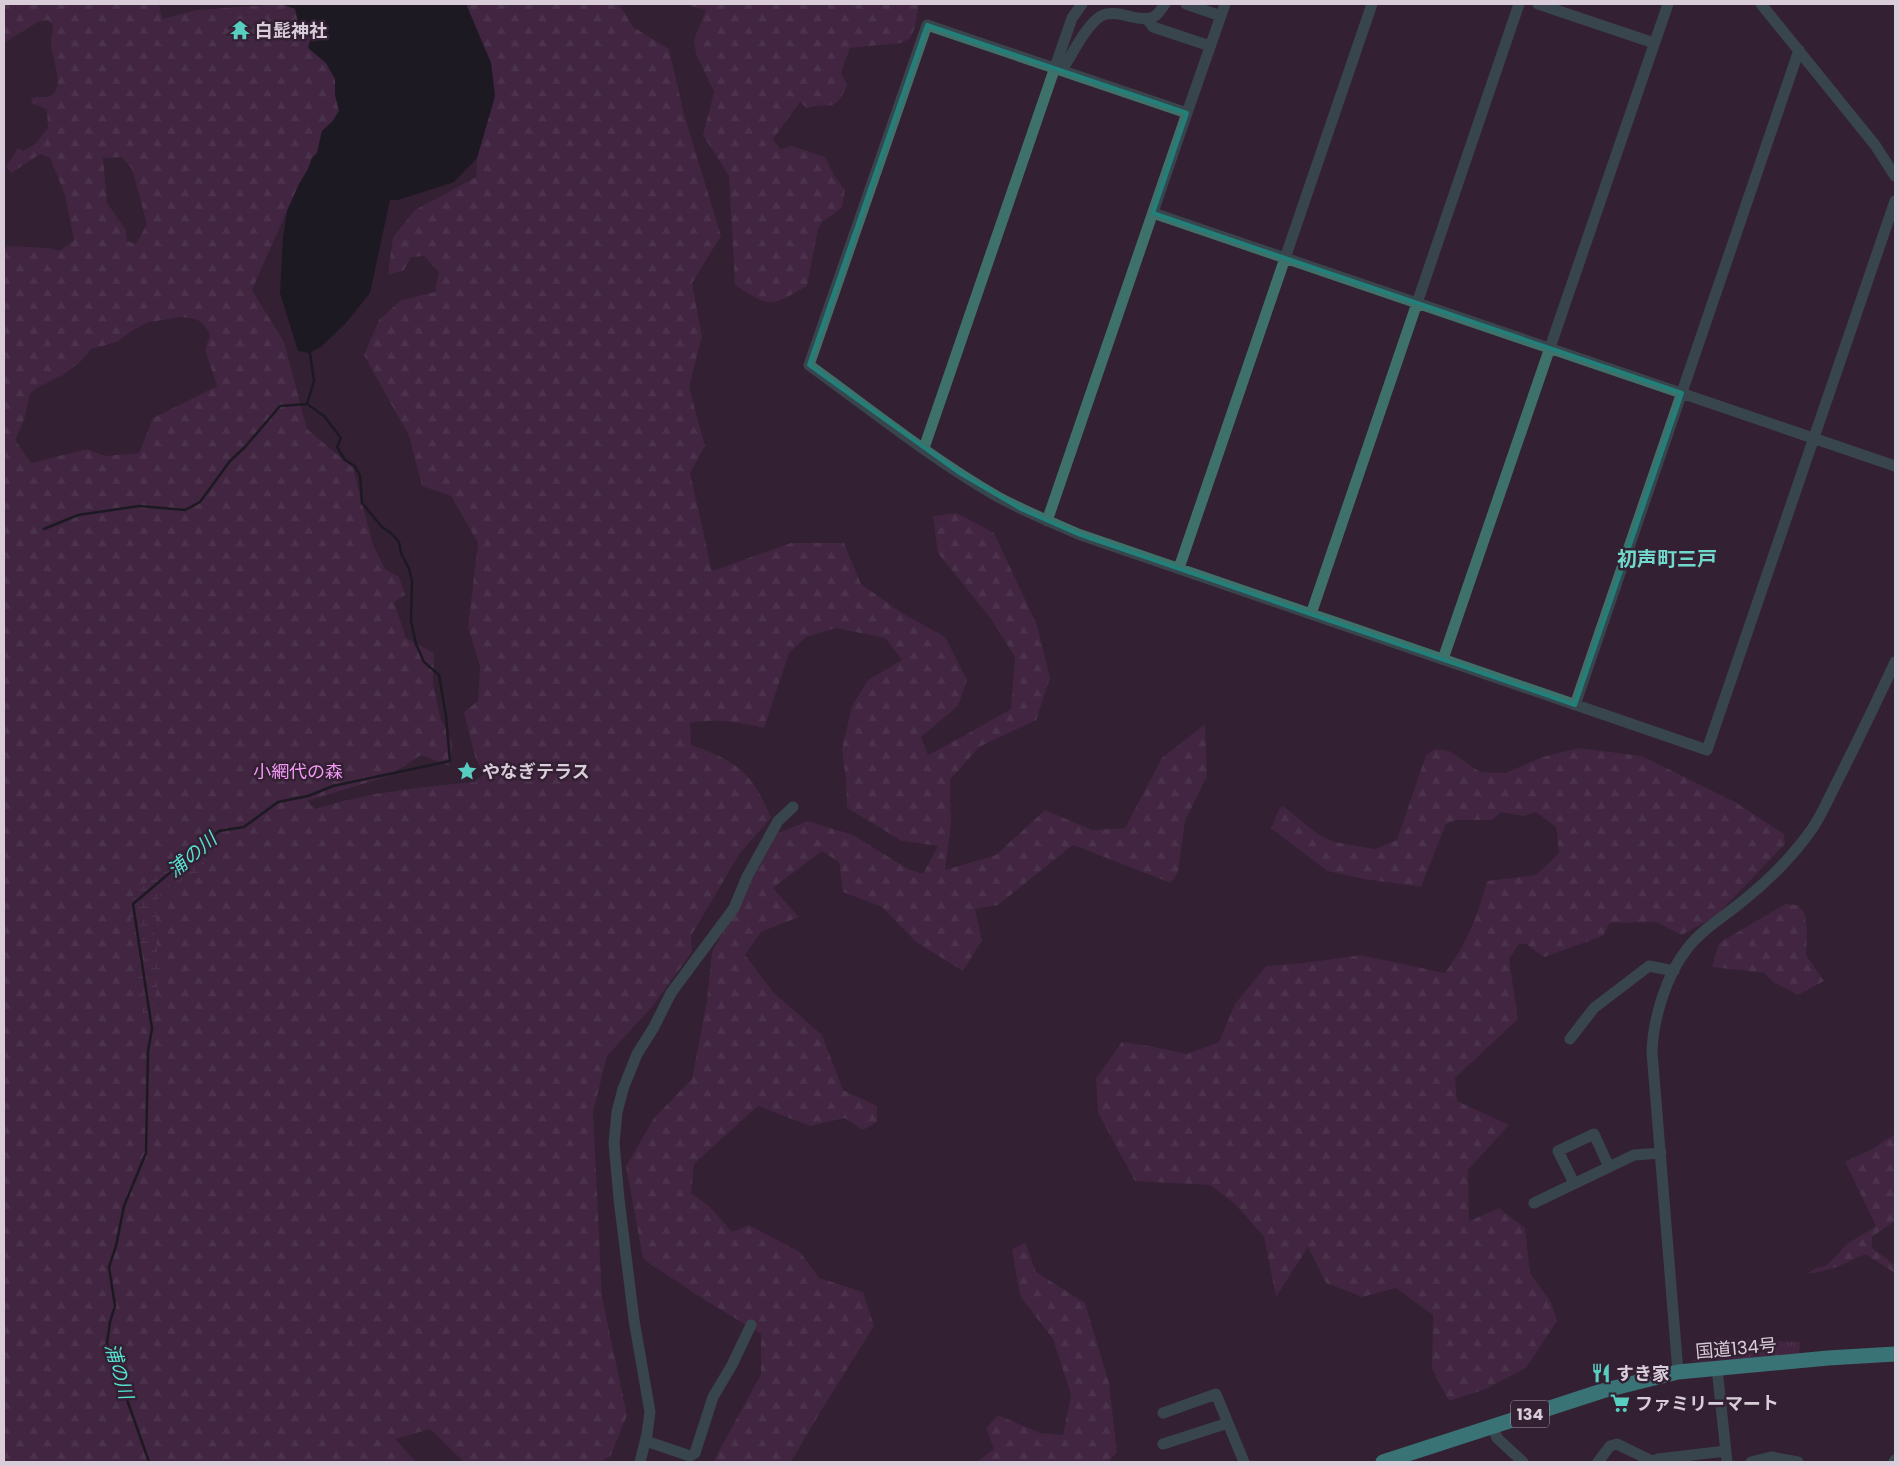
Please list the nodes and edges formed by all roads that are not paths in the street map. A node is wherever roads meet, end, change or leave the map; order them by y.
1 (1082, 4) edge
2 (1165, 4) edge
3 (1186, 4) edge
4 (1225, 4) edge
5 (1372, 4) edge
6 (1519, 4) edge
7 (1538, 4) edge
8 (1668, 4) edge
9 (1761, 4) edge
10 (1221, 16) junction
11 (1147, 19) junction
12 (1654, 43) junction
13 (1210, 46) junction
14 (1800, 50) junction
15 (1059, 69) junction
16 (1187, 113) junction
17 (1895, 176) edge
18 (1895, 201) edge
19 (1153, 213) junction
20 (1285, 258) junction
21 (1417, 303) junction
22 (1550, 348) junction
23 (1682, 394) junction
24 (1814, 439) junction
25 (924, 448) junction
26 (1895, 466) edge
27 (1047, 521) junction
28 (1179, 568) junction
29 (1311, 614) junction
30 (1443, 659) junction
31 (1895, 662) edge
32 (1575, 704) junction
33 (793, 807) dead end
34 (1674, 971) junction
35 (1570, 1039) dead end
36 (1662, 1153) junction
37 (1609, 1167) junction
38 (1574, 1183) junction
39 (1534, 1203) dead end
40 (751, 1325) dead end
41 (1895, 1354) edge
42 (1718, 1368) junction
43 (1678, 1372) junction
44 (1163, 1413) dead end
45 (1228, 1423) junction
46 (1493, 1426) junction
47 (646, 1441) junction
48 (1163, 1444) dead end
49 (1727, 1457) edge
50 (1769, 1459) edge
51 (640, 1462) edge
52 (1244, 1462) edge
53 (1383, 1462) edge
54 (1524, 1462) edge
55 (1598, 1462) edge
56 (1654, 1462) edge
57 (1751, 1462) edge
58 (1798, 1462) edge

1 - 15 street
2 - 11 street
3 - 10 street
4 - 10 street
5 - 20 street
6 - 21 street
7 - 12 street
8 - 12 street
9 - 14 street
10 - 13 street
11 - 13 street
11 - 15 street
12 - 22 street
13 - 16 street
14 - 17 street
14 - 23 street
15 - 16 street
15 - 25 street
15 - 25 street
16 - 19 street
18 - 24 street
19 - 20 street
19 - 27 street
20 - 21 street
20 - 28 street
21 - 22 street
21 - 29 street
22 - 23 street
22 - 30 street
23 - 24 street
23 - 32 street
24 - 26 street
24 - 32 street
25 - 27 street
27 - 28 street
28 - 29 street
29 - 30 street
30 - 32 street
31 - 34 street
33 - 47 street
34 - 35 street
34 - 36 street
36 - 37 street
36 - 43 street
37 - 38 street
37 - 38 street
38 - 39 street
40 - 47 street
41 - 42 highway, 国道134号 / 134
42 - 43 highway, 国道134号 / 134
42 - 49 street
43 - 46 highway, 国道134号 / 134
44 - 45 street
45 - 48 street
45 - 52 street
46 - 53 highway, 国道134号 / 134
46 - 54 street
47 - 51 street
49 - 56 street
50 - 57 street
50 - 58 street
55 - 56 street

